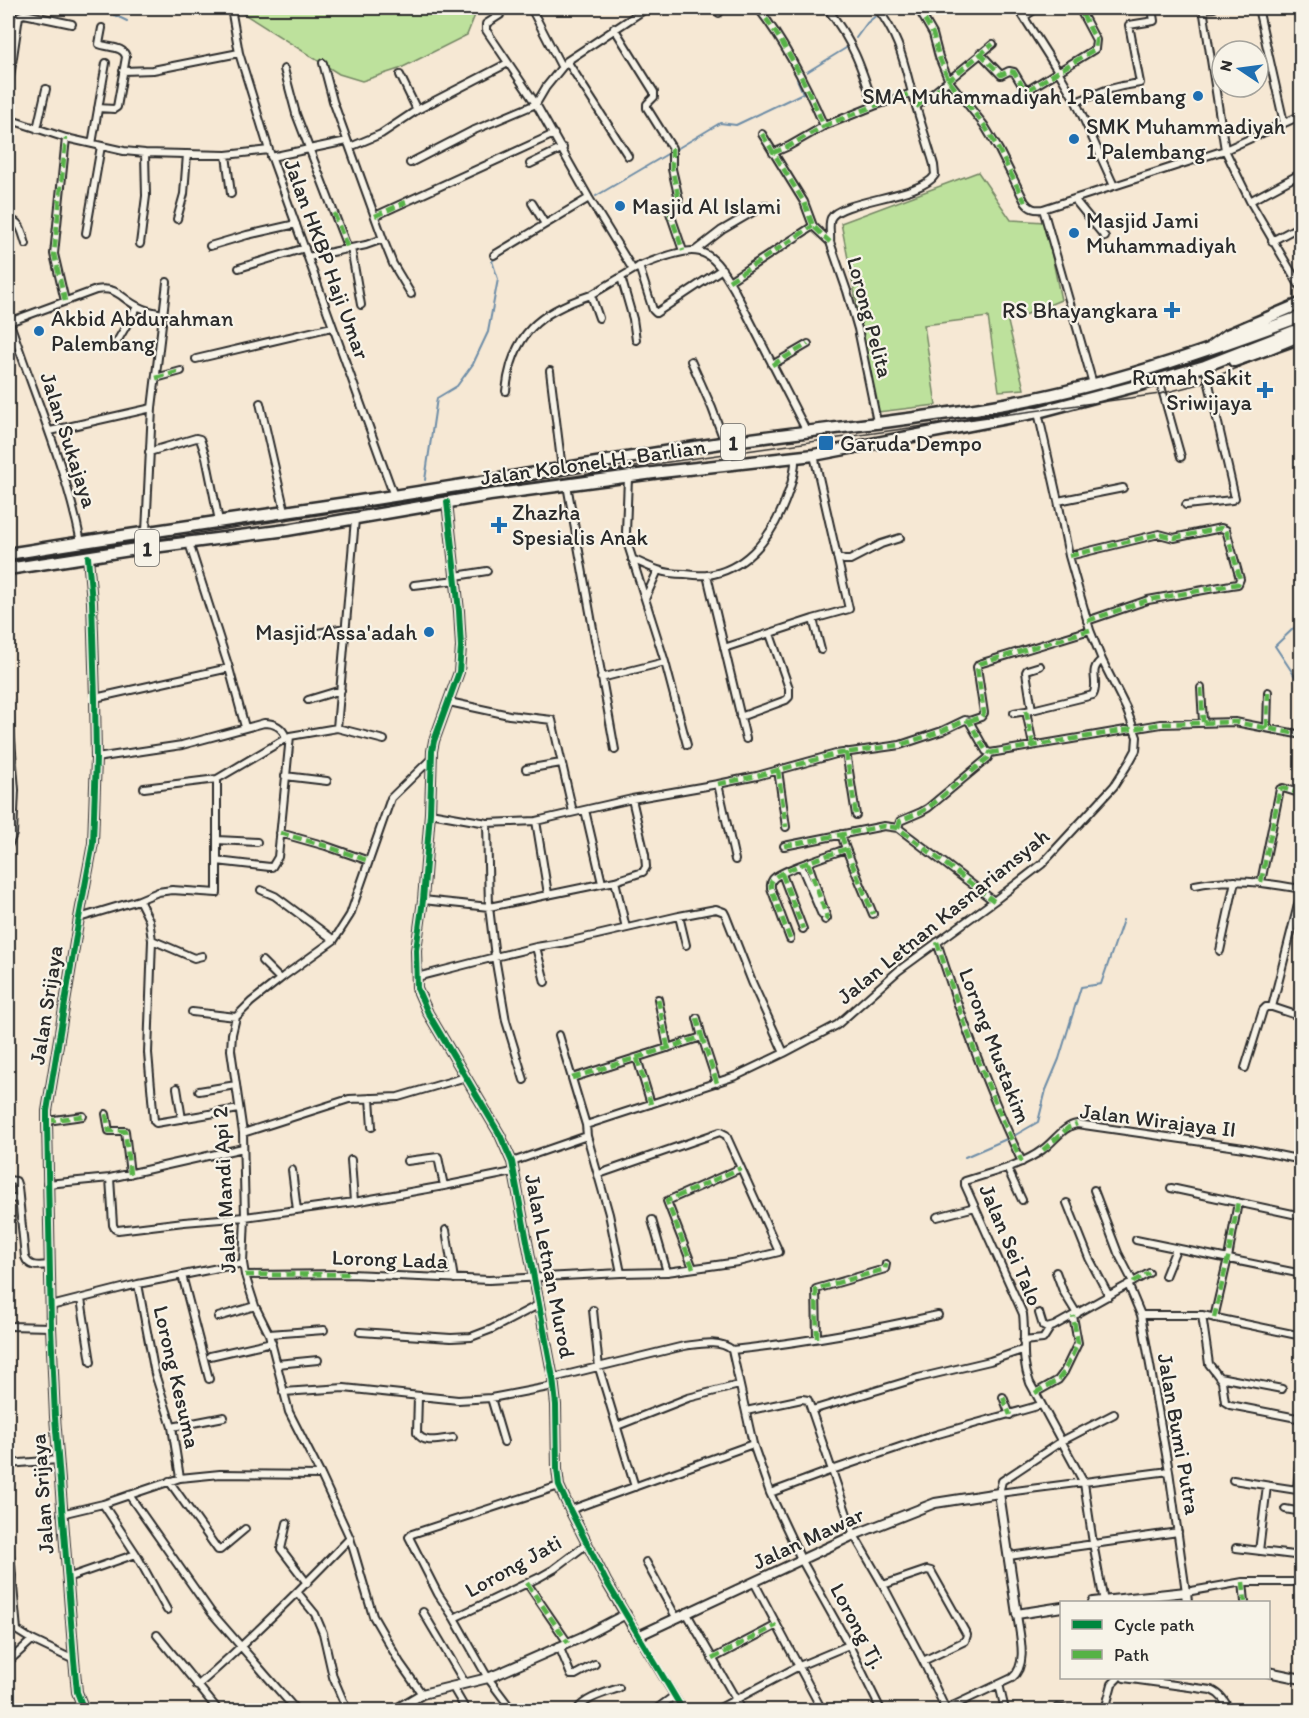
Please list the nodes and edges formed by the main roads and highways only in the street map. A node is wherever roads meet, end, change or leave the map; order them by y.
1 (1302, 303) edge
2 (1302, 316) edge
3 (1302, 328) edge
4 (1302, 337) edge
5 (1245, 343) junction
6 (1208, 350) junction
7 (1207, 365) junction
8 (659, 453) junction
9 (661, 472) junction
10 (8, 554) edge
11 (8, 569) edge

1 - 6 highway
2 - 5 highway, 1
3 - 5 highway, 1
4 - 7 highway
5 - 6 highway, 1
5 - 7 highway, Jalan Kolonel H. Barlian / 1
6 - 8 highway, 1
7 - 9 highway, Jalan Kolonel H. Barlian / 1
8 - 9 highway
8 - 10 highway, 1
9 - 11 highway, Jalan Kolonel H. Barlian / 1

